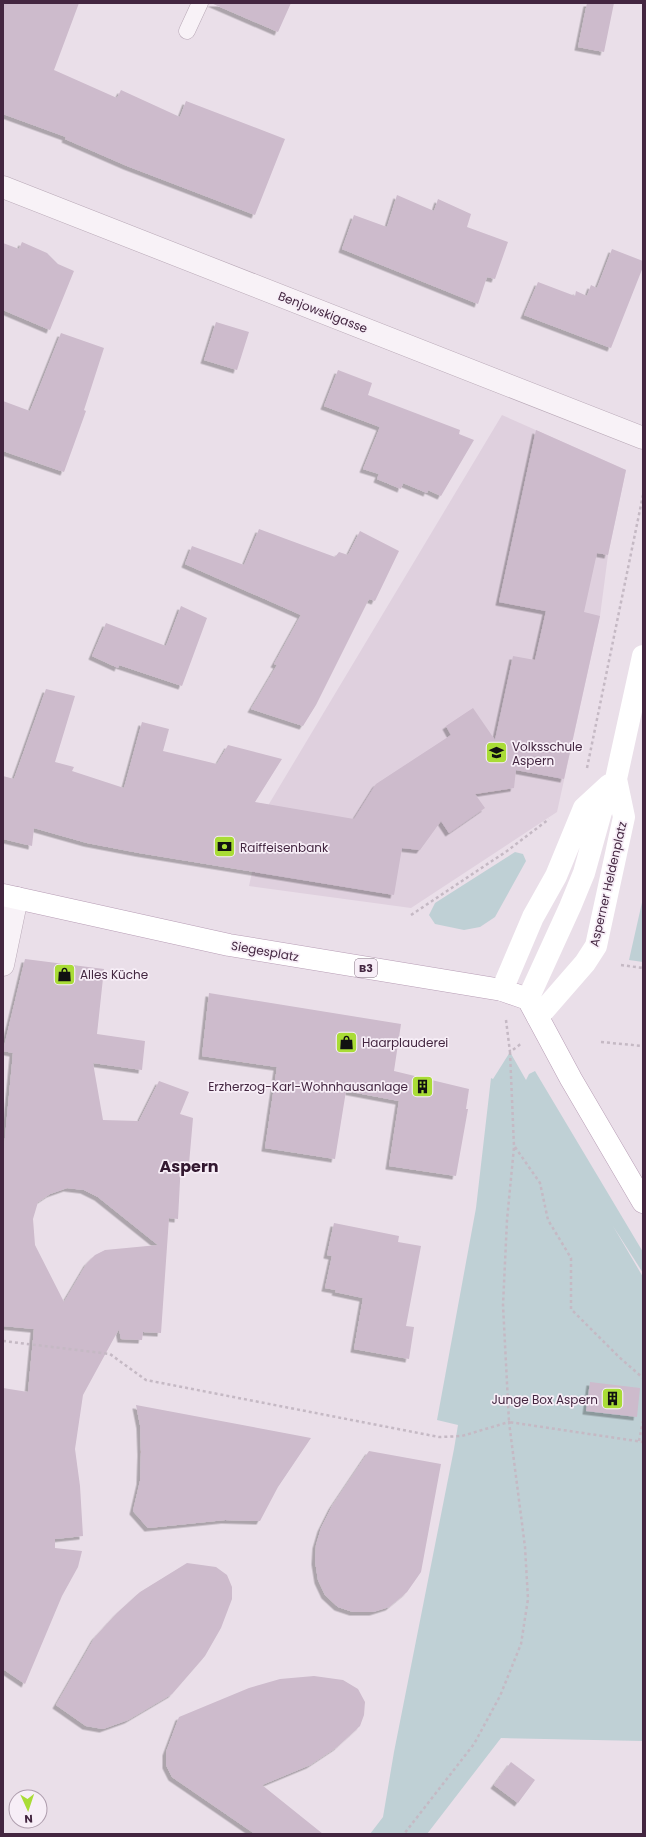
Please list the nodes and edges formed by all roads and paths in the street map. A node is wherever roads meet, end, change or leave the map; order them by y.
1 (200, 3) edge
2 (188, 31) dead end
3 (3, 187) edge
4 (643, 438) edge
5 (643, 494) edge
6 (643, 656) edge
7 (586, 772) dead end
8 (616, 779) junction
9 (555, 815) dead end
10 (10, 896) edge
11 (411, 914) dead end
12 (3, 965) edge
13 (622, 965) dead end
14 (643, 968) edge
15 (502, 990) junction
16 (533, 1008) junction
17 (509, 1042) dead end
18 (601, 1042) dead end
19 (643, 1046) edge
20 (516, 1048) dead end
21 (510, 1052) junction
22 (514, 1147) junction
23 (643, 1202) edge
24 (3, 1341) edge
25 (643, 1378) edge
26 (643, 1421) edge
27 (509, 1422) junction
28 (639, 1441) junction
29 (643, 1442) edge
30 (404, 1834) edge

1 - 2 lane
3 - 4 street, Benjowskigasse
5 - 7 path
6 - 8 main road, Asperner Heldenplatz
8 - 15 main road
8 - 16 main road, Asperner Heldenplatz
8 - 16 main road, Asperner Heldenplatz
9 - 11 path
10 - 12 street
10 - 15 main road, Siegesplatz / B3
13 - 14 path
15 - 16 main road, Siegesplatz / B3
16 - 23 main road
17 - 21 path
18 - 19 path
20 - 21 path
21 - 22 path
22 - 25 path
22 - 27 path
24 - 27 path
26 - 28 path
27 - 28 path
27 - 30 path
28 - 29 path

